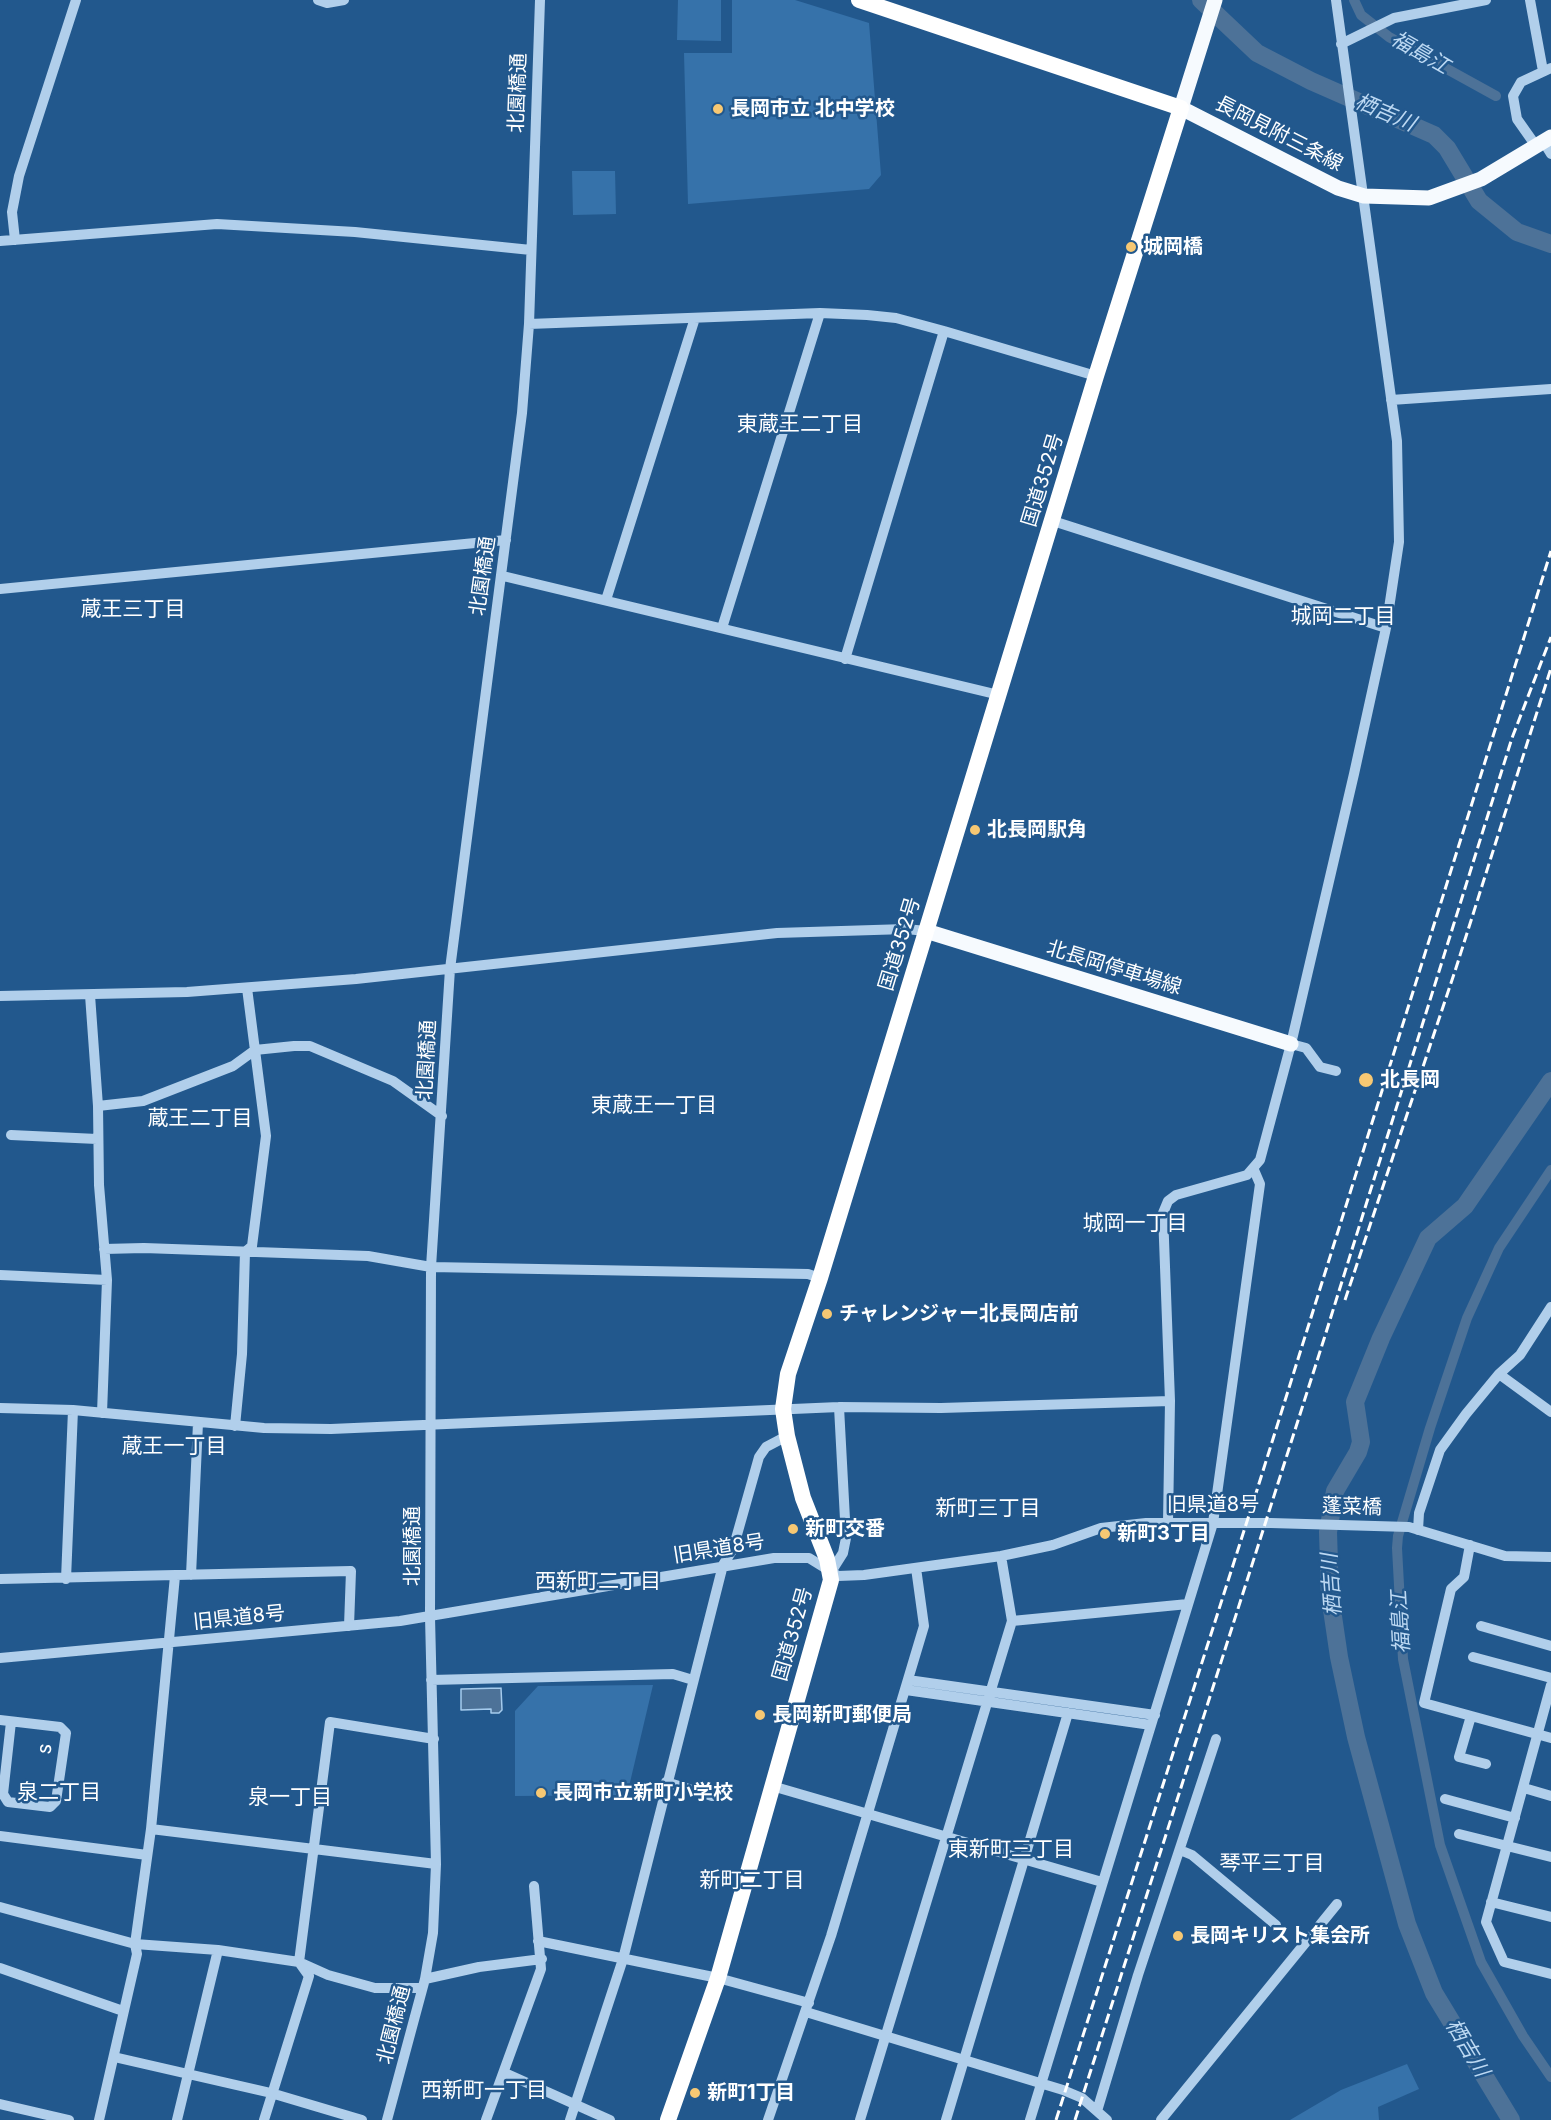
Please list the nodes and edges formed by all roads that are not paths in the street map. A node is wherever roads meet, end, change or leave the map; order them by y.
1 (76, 0) edge
2 (318, 0) edge
3 (344, 0) edge
4 (540, 0) edge
5 (859, 0) edge
6 (1215, 0) edge
7 (1336, 0) edge
8 (1486, 0) edge
9 (1530, 0) edge
10 (1341, 44) junction
11 (1547, 70) edge
12 (1181, 108) junction
13 (1545, 144) edge
14 (1364, 196) junction
15 (15, 240) junction
16 (0, 241) edge
17 (531, 250) junction
18 (820, 313) junction
19 (695, 318) junction
20 (529, 324) junction
21 (944, 331) junction
22 (1096, 376) junction
23 (1551, 389) edge
24 (1391, 400) junction
25 (1053, 521) junction
26 (506, 540) junction
27 (502, 576) junction
28 (0, 589) edge
29 (606, 600) junction
30 (722, 628) junction
31 (1386, 628) junction
32 (845, 659) junction
33 (999, 695) junction
34 (926, 931) junction
35 (450, 969) junction
36 (247, 987) junction
37 (90, 994) junction
38 (0, 996) edge
39 (1291, 1044) junction
40 (255, 1050) junction
41 (1336, 1071) dead end
42 (98, 1106) junction
43 (442, 1116) junction
44 (10, 1135) dead end
45 (97, 1138) junction
46 (1254, 1170) junction
47 (104, 1249) junction
48 (244, 1252) junction
49 (431, 1267) junction
50 (0, 1275) edge
51 (820, 1278) junction
52 (107, 1280) junction
53 (1551, 1307) edge
54 (1499, 1374) junction
55 (1170, 1401) junction
56 (839, 1407) junction
57 (0, 1408) edge
58 (783, 1409) junction
59 (72, 1410) junction
60 (1551, 1412) edge
61 (102, 1413) junction
62 (198, 1423) junction
63 (235, 1426) junction
64 (430, 1426) junction
65 (787, 1436) junction
66 (1168, 1522) junction
67 (1213, 1523) junction
68 (1293, 1524) joint
69 (1413, 1529) junction
70 (1470, 1545) junction
71 (1001, 1556) junction
72 (1551, 1557) edge
73 (723, 1565) junction
74 (916, 1568) junction
75 (831, 1572) junction
76 (191, 1575) junction
77 (175, 1576) junction
78 (0, 1579) edge
79 (66, 1579) junction
80 (1188, 1604) junction
81 (430, 1617) junction
82 (1012, 1621) junction
83 (349, 1626) junction
84 (1481, 1626) dead end
85 (167, 1644) junction
86 (1551, 1646) edge
87 (1473, 1657) dead end
88 (0, 1659) edge
89 (1551, 1678) edge
90 (431, 1680) junction
91 (693, 1680) junction
92 (907, 1685) junction
93 (1551, 1685) edge
94 (989, 1697) junction
95 (1068, 1713) junction
96 (1471, 1716) junction
97 (1153, 1720) junction
98 (6, 1721) edge
99 (1539, 1735) junction
100 (1551, 1738) edge
101 (434, 1739) junction
102 (1216, 1739) dead end
103 (1486, 1764) dead end
104 (666, 1782) junction
105 (772, 1786) junction
106 (1524, 1788) junction
107 (712, 1796) dead end
108 (1551, 1796) edge
109 (1445, 1798) dead end
110 (867, 1815) junction
111 (1515, 1818) junction
112 (151, 1829) junction
113 (1460, 1834) dead end
114 (0, 1836) edge
115 (946, 1839) junction
116 (1508, 1845) junction
117 (314, 1849) junction
118 (1180, 1850) junction
119 (147, 1855) junction
120 (1551, 1857) edge
121 (1025, 1860) junction
122 (436, 1864) junction
123 (1102, 1882) junction
124 (534, 1886) dead end
125 (1491, 1902) junction
126 (1337, 1904) dead end
127 (0, 1907) edge
128 (1551, 1917) edge
129 (1276, 1925) dead end
130 (538, 1941) junction
131 (135, 1944) junction
132 (218, 1950) junction
133 (542, 1959) junction
134 (622, 1959) junction
135 (299, 1962) junction
136 (0, 1968) edge
137 (1551, 1974) edge
138 (718, 1978) junction
139 (423, 1983) junction
140 (808, 2008) junction
141 (123, 2011) junction
142 (886, 2036) junction
143 (114, 2058) junction
144 (964, 2061) junction
145 (505, 2073) junction
146 (190, 2075) junction
147 (1041, 2084) junction
148 (271, 2093) junction
149 (0, 2104) edge
150 (575, 2104) junction
151 (1097, 2111) junction
152 (69, 2120) edge
153 (99, 2120) edge
154 (177, 2120) edge
155 (264, 2120) edge
156 (362, 2120) edge
157 (387, 2120) edge
158 (486, 2120) edge
159 (570, 2120) edge
160 (610, 2120) edge
161 (668, 2120) edge
162 (768, 2120) edge
163 (860, 2120) edge
164 (946, 2120) edge
165 (1030, 2120) edge
166 (1107, 2120) edge
167 (1161, 2120) edge

1 - 15 street
2 - 3 street
4 - 17 street, 北園橋通
5 - 12 highway
6 - 12 main road
7 - 10 street
8 - 10 street
9 - 11 street
10 - 14 street
11 - 13 street
12 - 14 main road, 長岡見附三条線
12 - 22 highway, 国道352号
13 - 14 main road, 長岡見附三条線
14 - 24 street
15 - 16 street
15 - 17 street
17 - 20 street, 北園橋通
18 - 19 street
18 - 21 street
18 - 30 street
19 - 20 street
19 - 29 street
20 - 26 street, 北園橋通
21 - 22 street
21 - 32 street
22 - 25 highway, 国道352号
23 - 24 street
24 - 31 street
25 - 31 street
25 - 33 highway, 国道352号
26 - 27 street, 北園橋通
26 - 28 street
27 - 29 street
27 - 35 street, 北園橋通
29 - 30 street
30 - 32 street
31 - 39 street
32 - 33 street
33 - 34 highway, 国道352号
34 - 35 street
34 - 39 main road, 北長岡停車場線
34 - 51 highway, 国道352号
35 - 36 street
35 - 43 street, 北園橋通
36 - 37 street
36 - 40 street
37 - 38 street
37 - 42 street
39 - 41 street
39 - 46 street
40 - 42 street
40 - 43 street
40 - 48 street
42 - 45 street
43 - 49 street, 北園橋通
44 - 45 street
45 - 47 street
46 - 55 street
46 - 67 street
47 - 48 street
47 - 52 street
48 - 49 street
48 - 63 street
49 - 51 street
49 - 64 street, 北園橋通
50 - 52 street
51 - 58 highway, 国道352号
52 - 61 street
53 - 54 street
54 - 60 street
54 - 69 street
55 - 56 street
55 - 66 street
56 - 58 street
56 - 75 street
57 - 59 street
58 - 64 street
58 - 65 highway, 国道352号
59 - 61 street
59 - 79 street
61 - 62 street
62 - 63 street
62 - 76 street
63 - 64 street
64 - 81 street, 北園橋通
65 - 73 street
65 - 75 highway, 国道352号
66 - 67 street, 旧県道8号
66 - 71 street, 旧県道8号
67 - 68 street, 旧県道8号
67 - 80 street
68 - 69 street, 蓬菜橋
69 - 70 street
70 - 72 street
70 - 96 street
71 - 74 street, 旧県道8号
71 - 82 street
73 - 75 street, 旧県道8号
73 - 81 street, 旧県道8号
73 - 91 street
74 - 75 street, 旧県道8号
74 - 92 street
75 - 105 highway, 国道352号
76 - 77 street
76 - 83 street
77 - 79 street
77 - 85 street
78 - 79 street
80 - 82 street
80 - 97 street
81 - 83 street, 旧県道8号
81 - 90 street, 北園橋通
82 - 94 street
83 - 85 street, 旧県道8号
84 - 86 street
85 - 88 street, 旧県道8号
85 - 112 street
87 - 89 street
90 - 91 street
90 - 101 street, 北園橋通
91 - 104 street
92 - 94 street
92 - 110 street
93 - 99 street
94 - 95 street
94 - 97 street
94 - 115 street
95 - 97 street
95 - 121 street
96 - 99 street
96 - 103 street
97 - 123 street
98 - 98 street, s
99 - 100 street
99 - 106 street
101 - 117 street
101 - 122 street, 北園橋通
102 - 118 street
104 - 107 street
104 - 134 street
105 - 110 street
105 - 138 highway, 国道352号
106 - 108 street
106 - 111 street
109 - 111 street
110 - 115 street
110 - 140 street
111 - 116 street
112 - 117 street
112 - 119 street
113 - 116 street
114 - 119 street
115 - 121 street
115 - 142 street
116 - 120 street
116 - 125 street
117 - 122 street
117 - 135 street
118 - 129 street
118 - 151 street
119 - 131 street
121 - 123 street
121 - 144 street
122 - 139 street, 北園橋通
123 - 147 street
124 - 130 street
125 - 128 street
125 - 137 street
126 - 167 street
127 - 131 street
130 - 133 street
130 - 134 street
131 - 132 street
131 - 141 street
132 - 135 street
132 - 146 street
133 - 139 street
133 - 145 street
134 - 138 street
134 - 150 street
135 - 139 street
135 - 148 street
136 - 141 street
138 - 140 street
138 - 161 highway, 国道352号
139 - 157 street, 北園橋通
140 - 142 street
140 - 162 street
141 - 143 street
142 - 144 street
142 - 163 street
143 - 146 street
143 - 153 street
144 - 147 street
144 - 164 street
145 - 150 street
145 - 158 street
146 - 148 street
146 - 154 street
147 - 151 street
147 - 165 street
148 - 155 street
148 - 156 street
149 - 152 street
150 - 159 street
150 - 160 street
151 - 166 street

